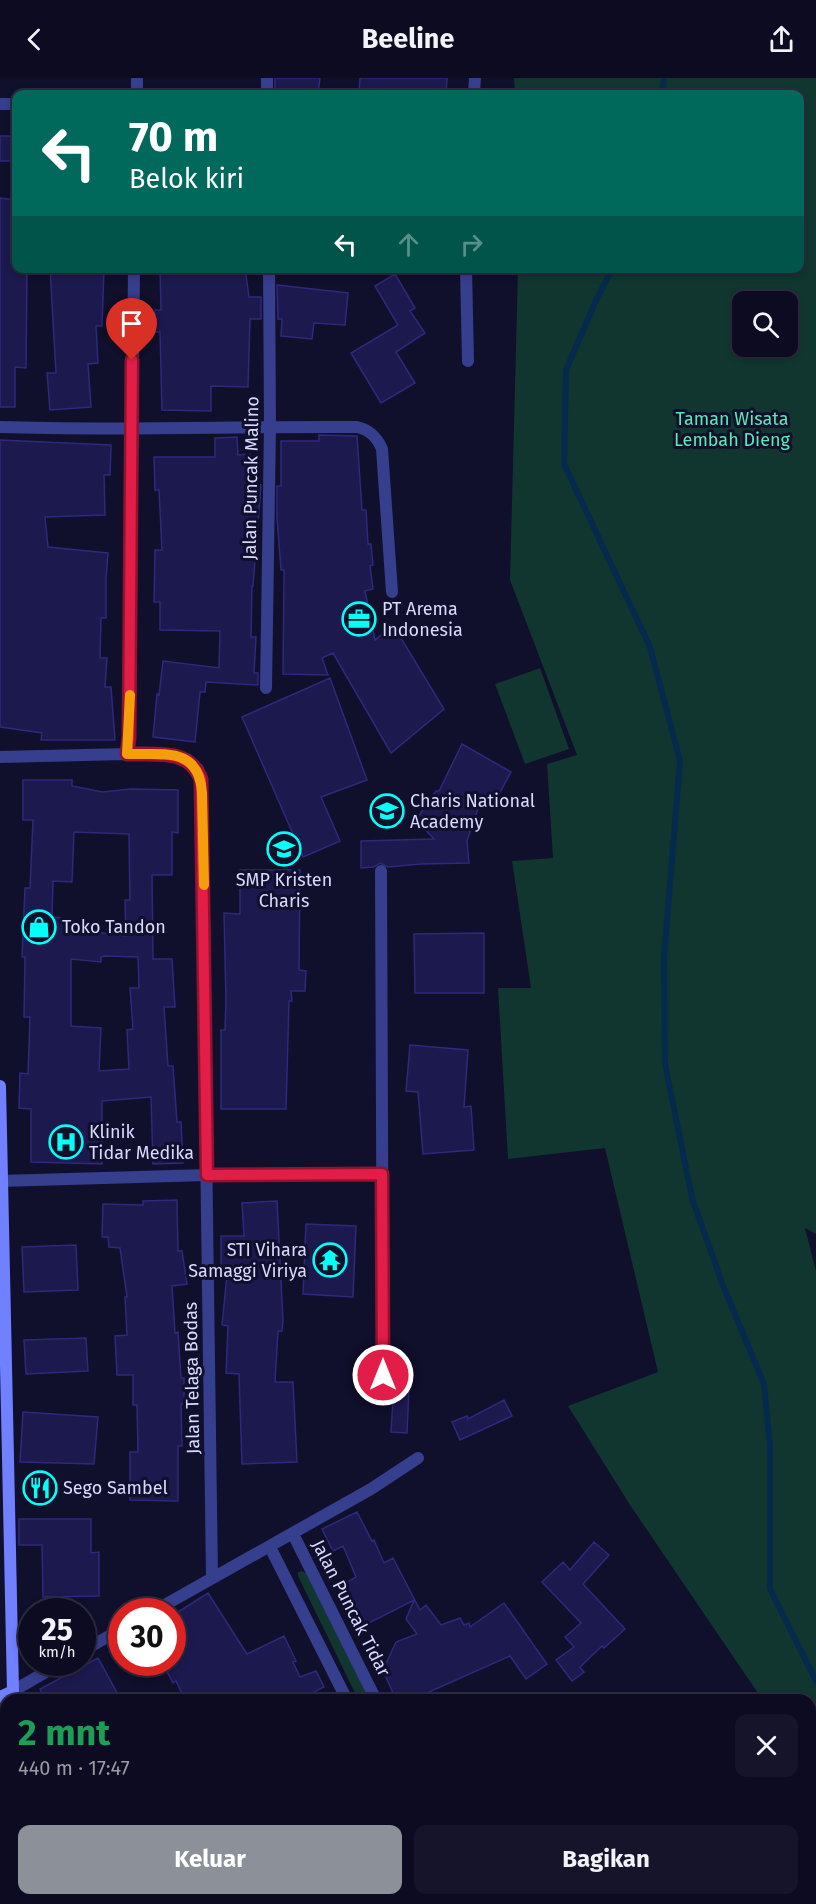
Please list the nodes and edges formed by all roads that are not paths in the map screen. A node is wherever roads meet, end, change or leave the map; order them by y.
1 (134, 273) edge
2 (268, 273) edge
3 (466, 273) edge
4 (468, 361) dead end
5 (270, 426) junction
6 (0, 427) edge
7 (131, 429) junction
8 (392, 592) dead end
9 (266, 688) dead end
10 (127, 754) junction
11 (0, 757) edge
12 (381, 871) dead end
13 (0, 1086) edge
14 (382, 1174) junction
15 (207, 1175) junction
16 (2, 1181) edge
17 (383, 1375) dead end
18 (418, 1458) dead end
19 (293, 1534) junction
20 (270, 1547) junction
21 (212, 1578) junction
22 (177, 1598) edge
23 (43, 1676) edge
24 (15, 1694) edge
25 (16, 1694) edge
26 (344, 1694) edge
27 (373, 1694) edge

1 - 7 street
2 - 5 street, Jalan Puncak Malino
3 - 4 street
5 - 7 street
5 - 8 street
5 - 9 street, Jalan Puncak Malino
6 - 7 street
7 - 10 street
10 - 11 street, Jalan Telaga Bodas
10 - 15 street, Jalan Telaga Bodas
12 - 14 street
13 - 16 main road
14 - 15 street
14 - 17 street
15 - 16 street
15 - 21 street, Jalan Telaga Bodas
16 - 24 main road
18 - 19 street
19 - 20 street
19 - 27 street, Jalan Puncak Tidar
20 - 21 street
20 - 26 street
21 - 22 street
23 - 25 street

